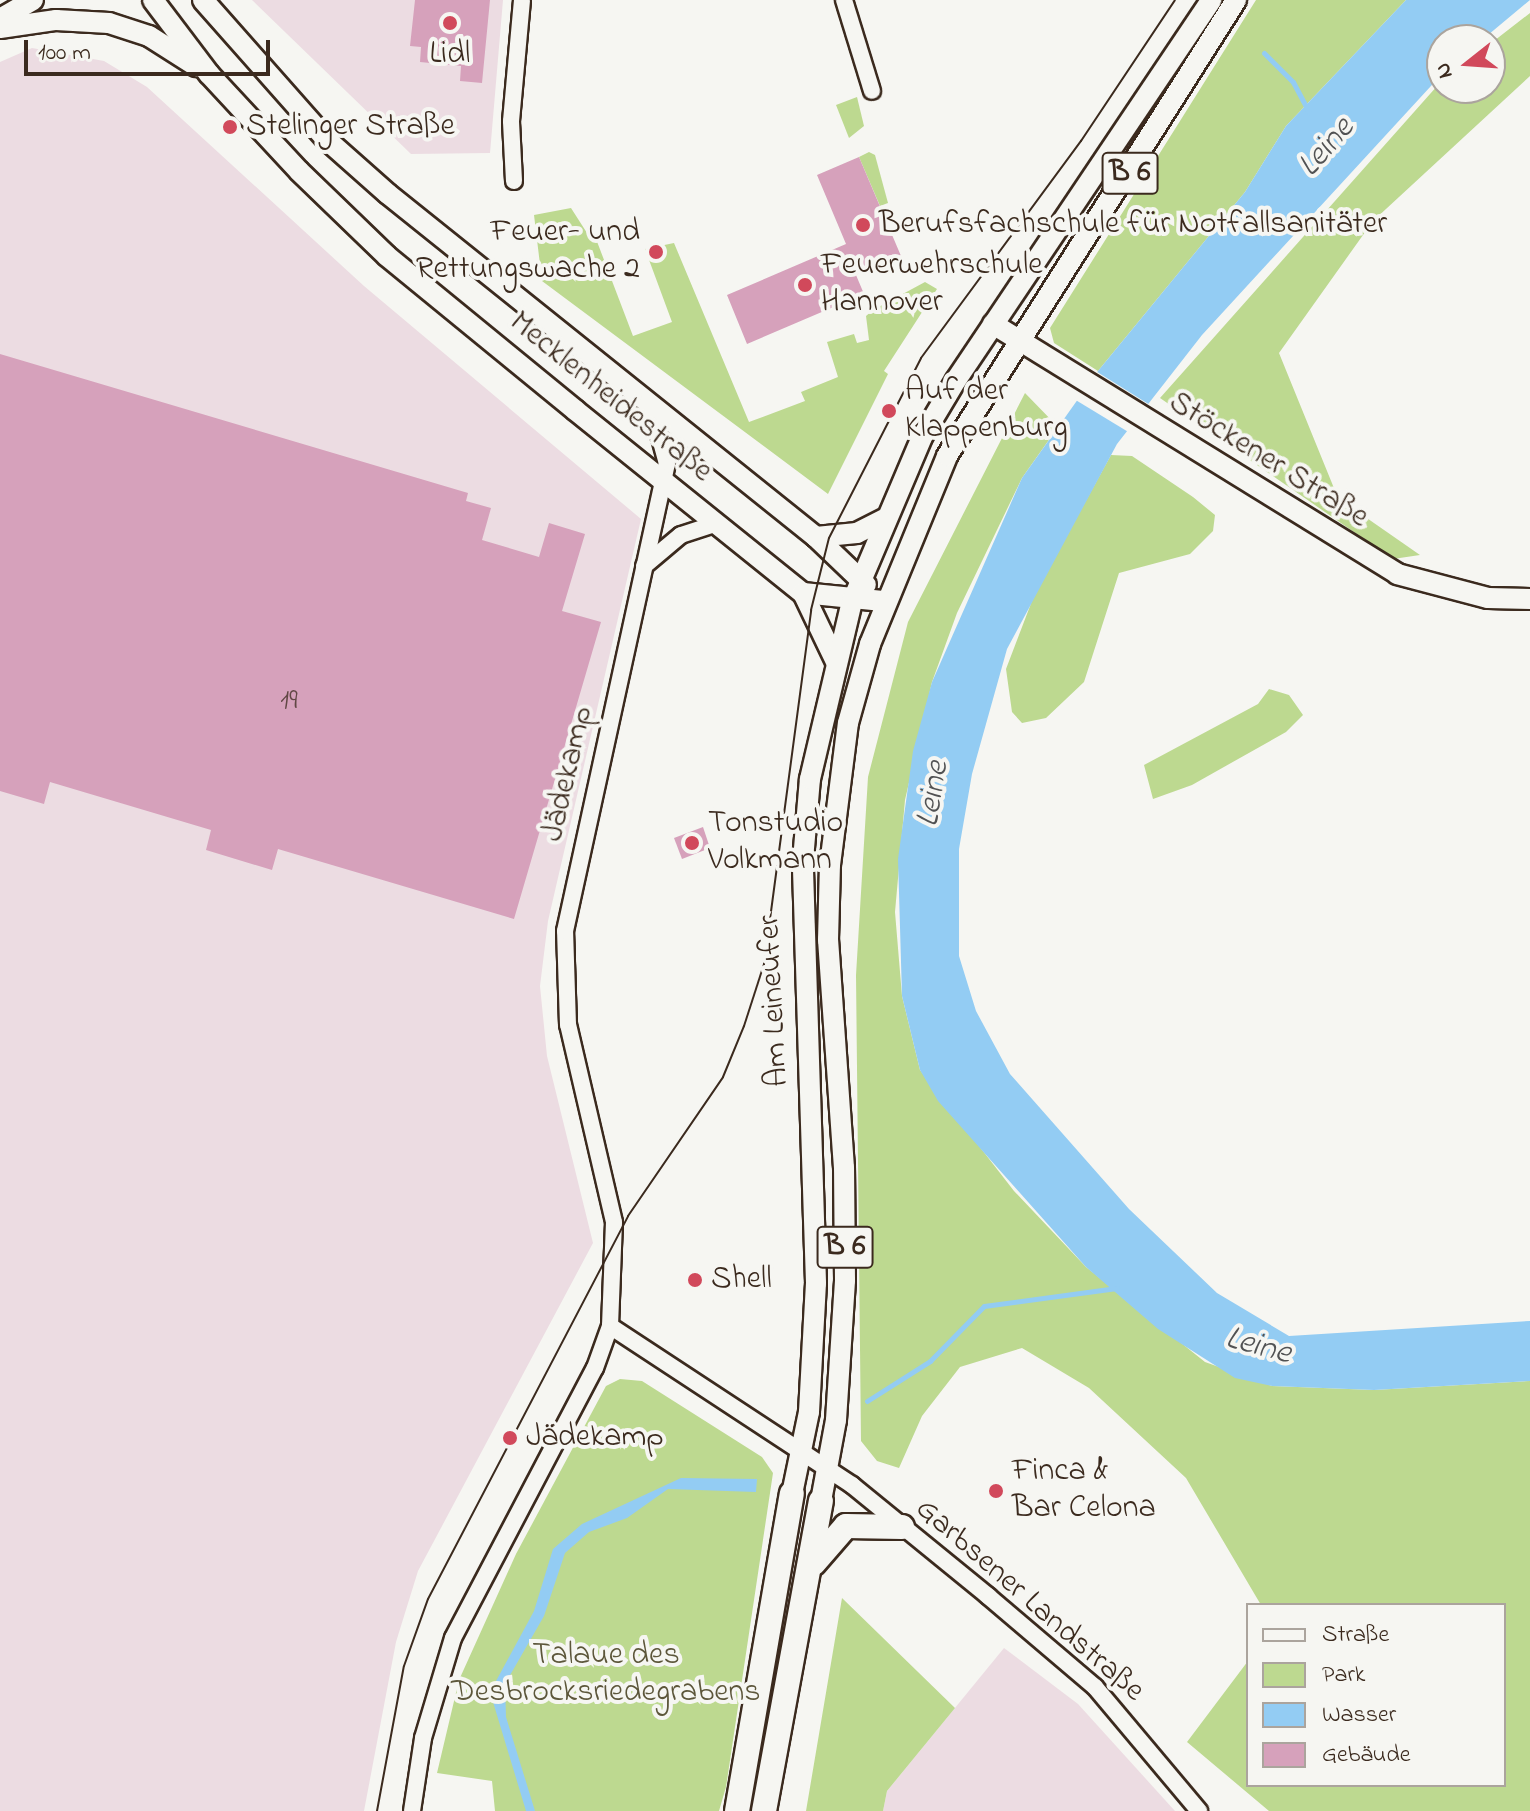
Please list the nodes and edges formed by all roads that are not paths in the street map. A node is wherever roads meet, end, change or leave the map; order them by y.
1 (33, 0) edge
2 (153, 0) edge
3 (203, 0) edge
4 (522, 0) edge
5 (844, 0) edge
6 (1211, 0) edge
7 (1236, 0) edge
8 (0, 19) edge
9 (0, 28) edge
10 (209, 74) junction
11 (872, 91) dead end
12 (514, 181) dead end
13 (993, 324) junction
14 (1017, 342) junction
15 (653, 412) junction
16 (663, 479) junction
17 (885, 519) junction
18 (717, 523) junction
19 (816, 537) junction
20 (644, 566) junction
21 (859, 578) junction
22 (803, 593) junction
23 (1530, 599) edge
24 (883, 601) junction
25 (852, 602) junction
26 (836, 662) junction
27 (610, 1326) junction
28 (802, 1452) junction
29 (828, 1468) junction
30 (792, 1494) joint
31 (821, 1501) joint
32 (902, 1527) junction
33 (808, 1572) junction
34 (412, 1811) edge
35 (737, 1811) edge
36 (764, 1811) edge
37 (1199, 1811) edge

1 - 8 main road
2 - 10 main road, Mecklenheidestraße
3 - 15 main road, Mecklenheidestraße
4 - 12 street
5 - 11 street
6 - 13 main road, Am Leineufer / B 6
7 - 14 main road, Am Leineufer / B 6
9 - 10 main road
10 - 16 main road, Mecklenheidestraße
13 - 14 main road, Stöckener Straße
13 - 17 main road, Am Leineufer / B 6
14 - 23 main road, Stöckener Straße
14 - 24 main road, Am Leineufer / B 6
15 - 16 street, Jädekamp
15 - 19 main road, Mecklenheidestraße
16 - 18 main road, Mecklenheidestraße
16 - 20 street, Jädekamp
17 - 19 main road
17 - 21 main road, Am Leineufer / B 6
18 - 20 street
18 - 22 main road, Mecklenheidestraße
19 - 21 main road, Mecklenheidestraße
20 - 27 street, Jädekamp
21 - 24 main road, Mecklenheidestraße
21 - 25 main road, Am Leineufer / B 6
22 - 25 main road, Mecklenheidestraße
22 - 26 main road
24 - 25 main road, Mecklenheidestraße
24 - 29 main road, Am Leineufer / B 6
25 - 26 main road, Am Leineufer / B 6
26 - 28 main road, Am Leineufer / B 6
27 - 28 street
27 - 34 street, Jädekamp
28 - 29 street, Garbsener Landstraße
28 - 30 main road, Am Leineufer / B 6
29 - 31 main road, Am Leineufer / B 6
29 - 32 street, Garbsener Landstraße
30 - 35 highway, Am Leineufer / B 6
31 - 33 highway, Am Leineufer / B 6
32 - 33 highway
32 - 37 street, Garbsener Landstraße
33 - 36 highway, Am Leineufer / B 6

